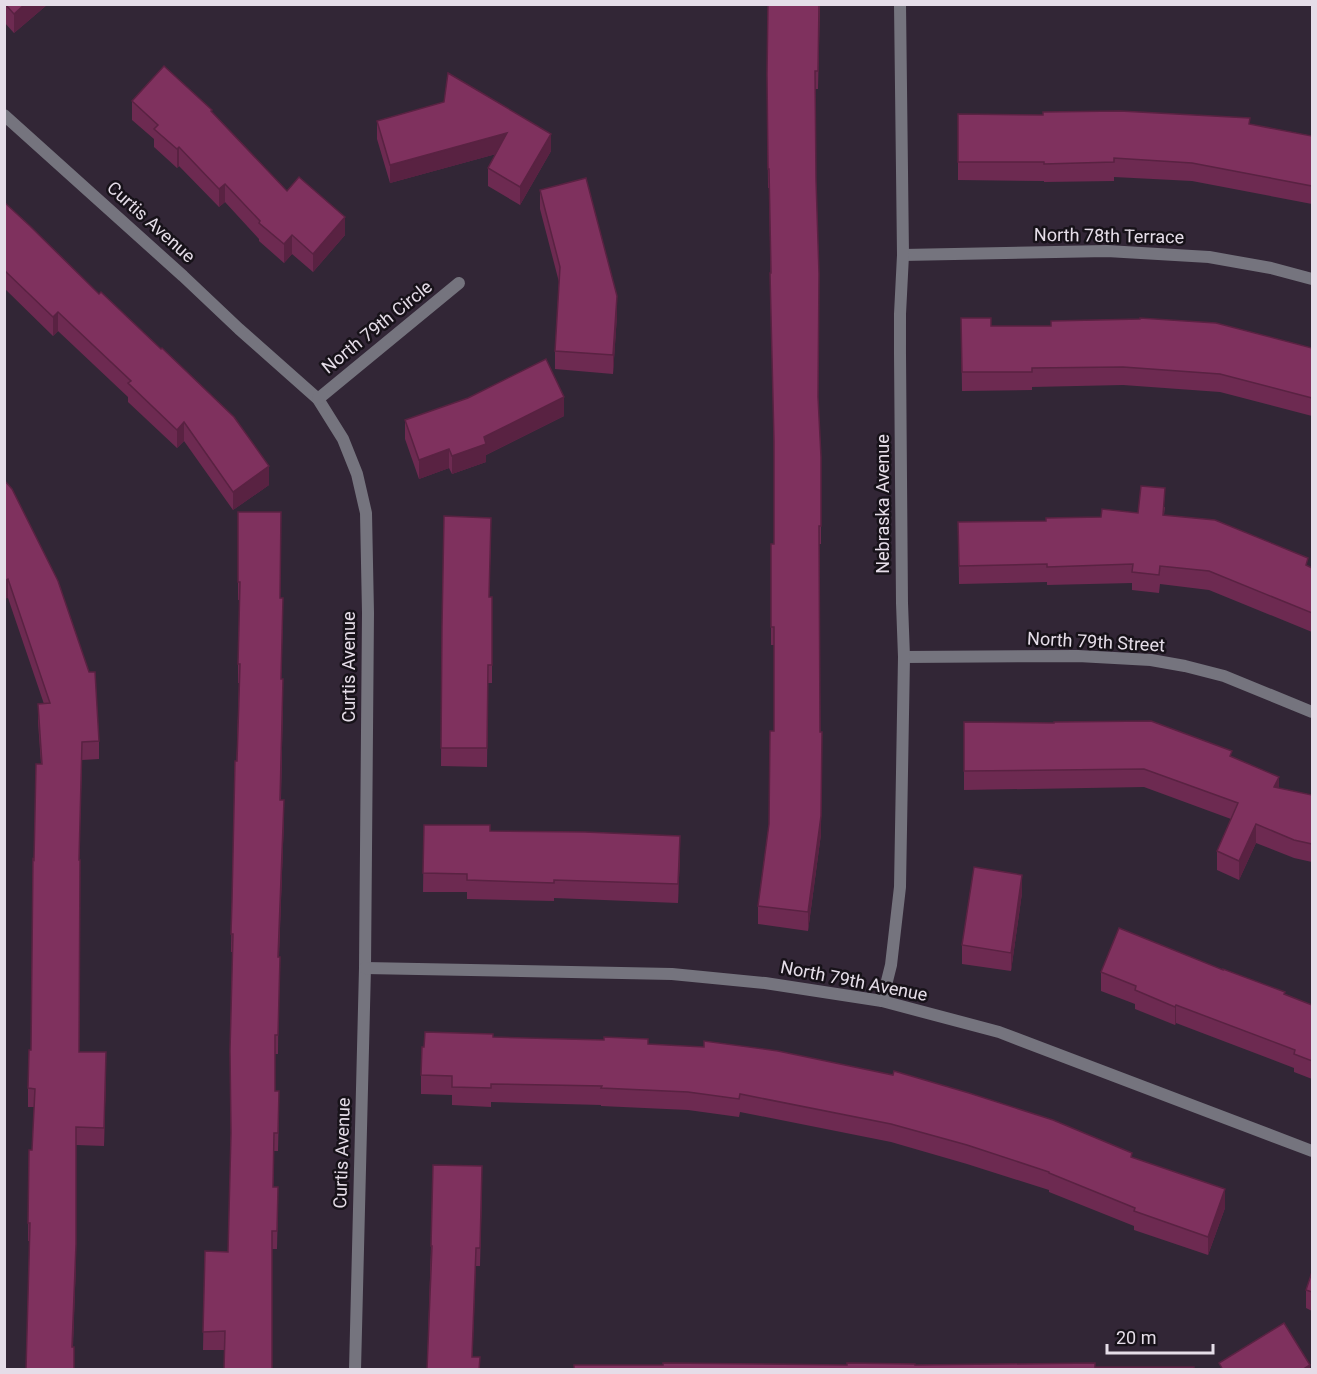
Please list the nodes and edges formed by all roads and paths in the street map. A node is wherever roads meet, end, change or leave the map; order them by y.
1 (900, 4) edge
2 (4, 115) edge
3 (903, 255) junction
4 (1312, 279) edge
5 (459, 283) dead end
6 (318, 399) junction
7 (904, 657) junction
8 (1312, 712) edge
9 (365, 968) junction
10 (882, 1001) junction
11 (1312, 1151) edge
12 (355, 1370) edge

1 - 3 street, Nebraska Avenue
2 - 6 street, Curtis Avenue
3 - 4 street, North 78th Terrace
3 - 7 street, Nebraska Avenue
5 - 6 street, North 79th Circle
6 - 9 street, Curtis Avenue
7 - 8 street, North 79th Street
7 - 10 street, Nebraska Avenue
9 - 10 street, North 79th Avenue
9 - 12 street, Curtis Avenue
10 - 11 street, North 79th Avenue

